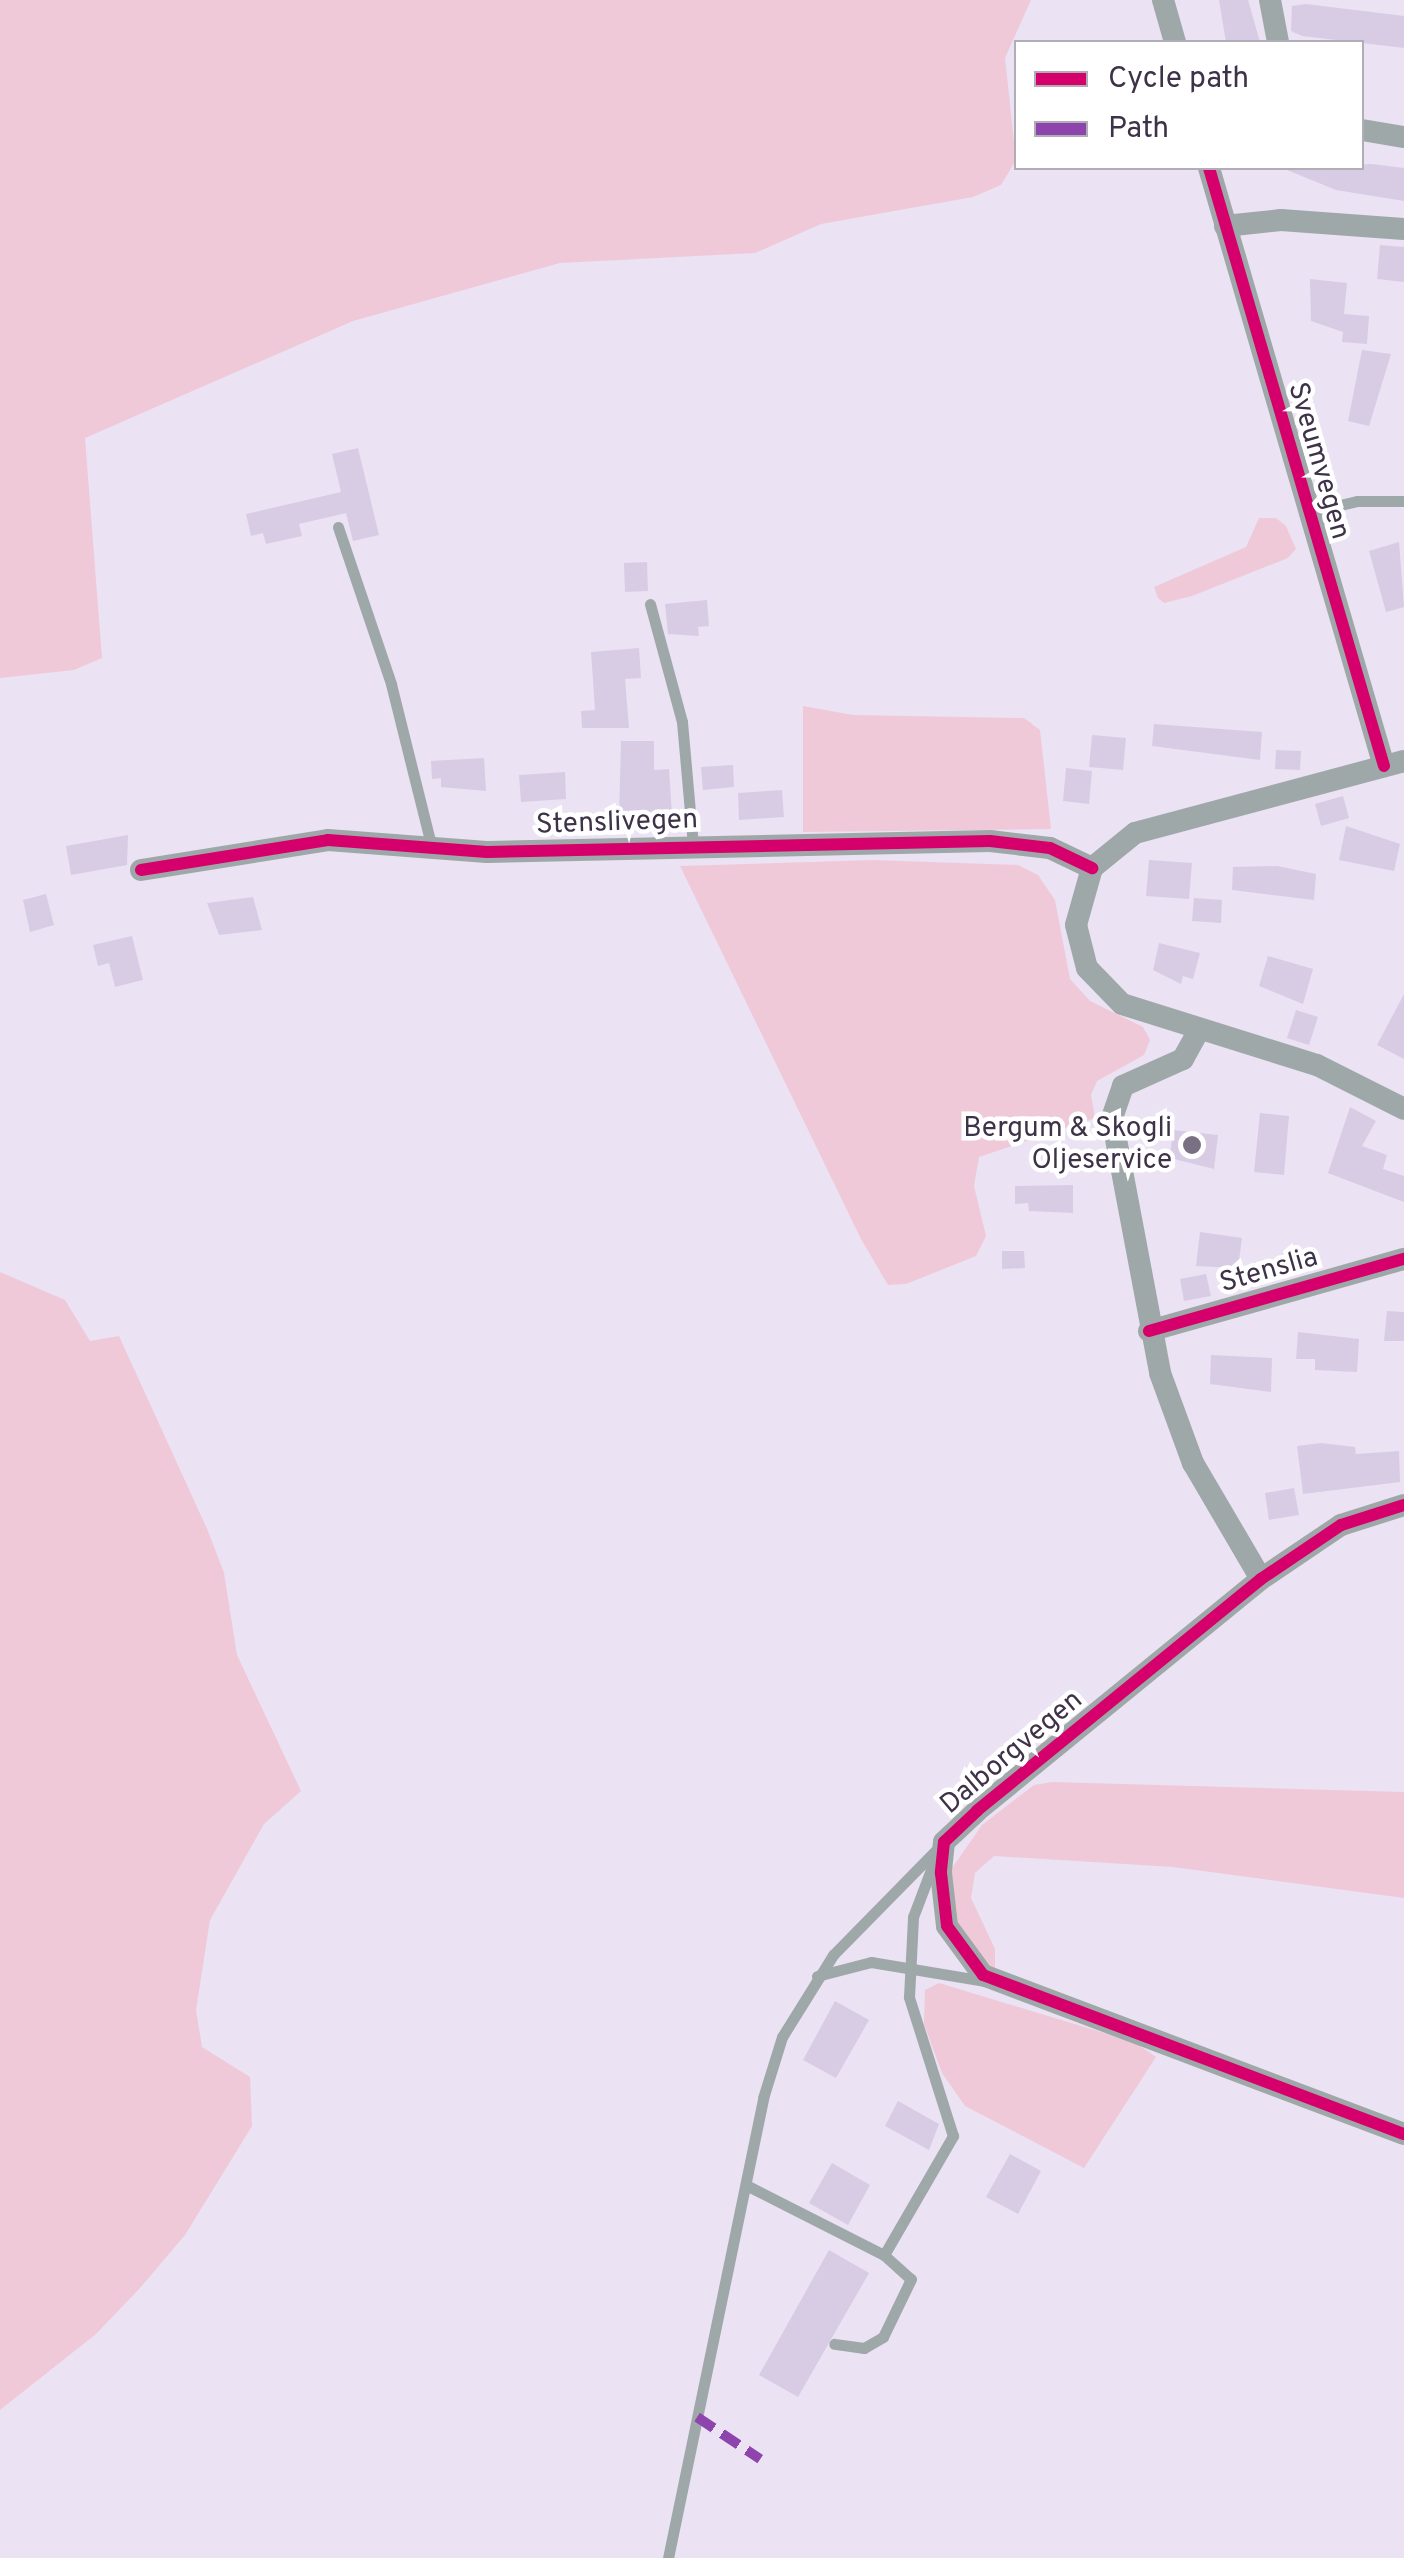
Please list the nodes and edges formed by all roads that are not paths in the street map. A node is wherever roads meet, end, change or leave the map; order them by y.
1 (1163, 0) edge
2 (1270, 0) edge
3 (1174, 40) edge
4 (1278, 40) edge
5 (1364, 130) edge
6 (1404, 137) edge
7 (1211, 170) edge
8 (1226, 226) junction
9 (1404, 229) edge
10 (1404, 501) edge
11 (1306, 513) junction
12 (338, 527) dead end
13 (650, 604) dead end
14 (1394, 764) edge
15 (694, 846) junction
16 (432, 848) junction
17 (1092, 868) junction
18 (141, 870) dead end
19 (1199, 1030) junction
20 (1404, 1109) edge
21 (1404, 1259) edge
22 (1149, 1331) junction
23 (1404, 1506) edge
24 (1261, 1579) junction
25 (944, 1842) junction
26 (908, 1967) junction
27 (815, 1977) junction
28 (999, 1982) junction
29 (1404, 2134) edge
30 (746, 2185) junction
31 (884, 2254) junction
32 (834, 2344) dead end
33 (668, 2558) edge

1 - 3 street
2 - 4 street
5 - 6 street
7 - 8 street, Sveumvegen
8 - 9 street
8 - 11 street, Sveumvegen
10 - 11 lane
11 - 14 street, Sveumvegen
12 - 16 lane
13 - 15 lane
14 - 17 street
15 - 16 street, Stenslivegen
15 - 17 street, Stenslivegen
16 - 18 street, Stenslivegen
17 - 19 street
19 - 20 street
19 - 22 street
21 - 22 street, Stenslia
22 - 24 street
23 - 24 street, Dalborgvegen
24 - 25 street, Dalborgvegen
25 - 26 lane
25 - 27 lane
25 - 28 street, Dalborgvegen
26 - 27 lane
26 - 28 lane
26 - 31 lane
27 - 30 lane
28 - 29 street, Dalborgvegen
30 - 31 lane
30 - 33 lane
31 - 32 lane

